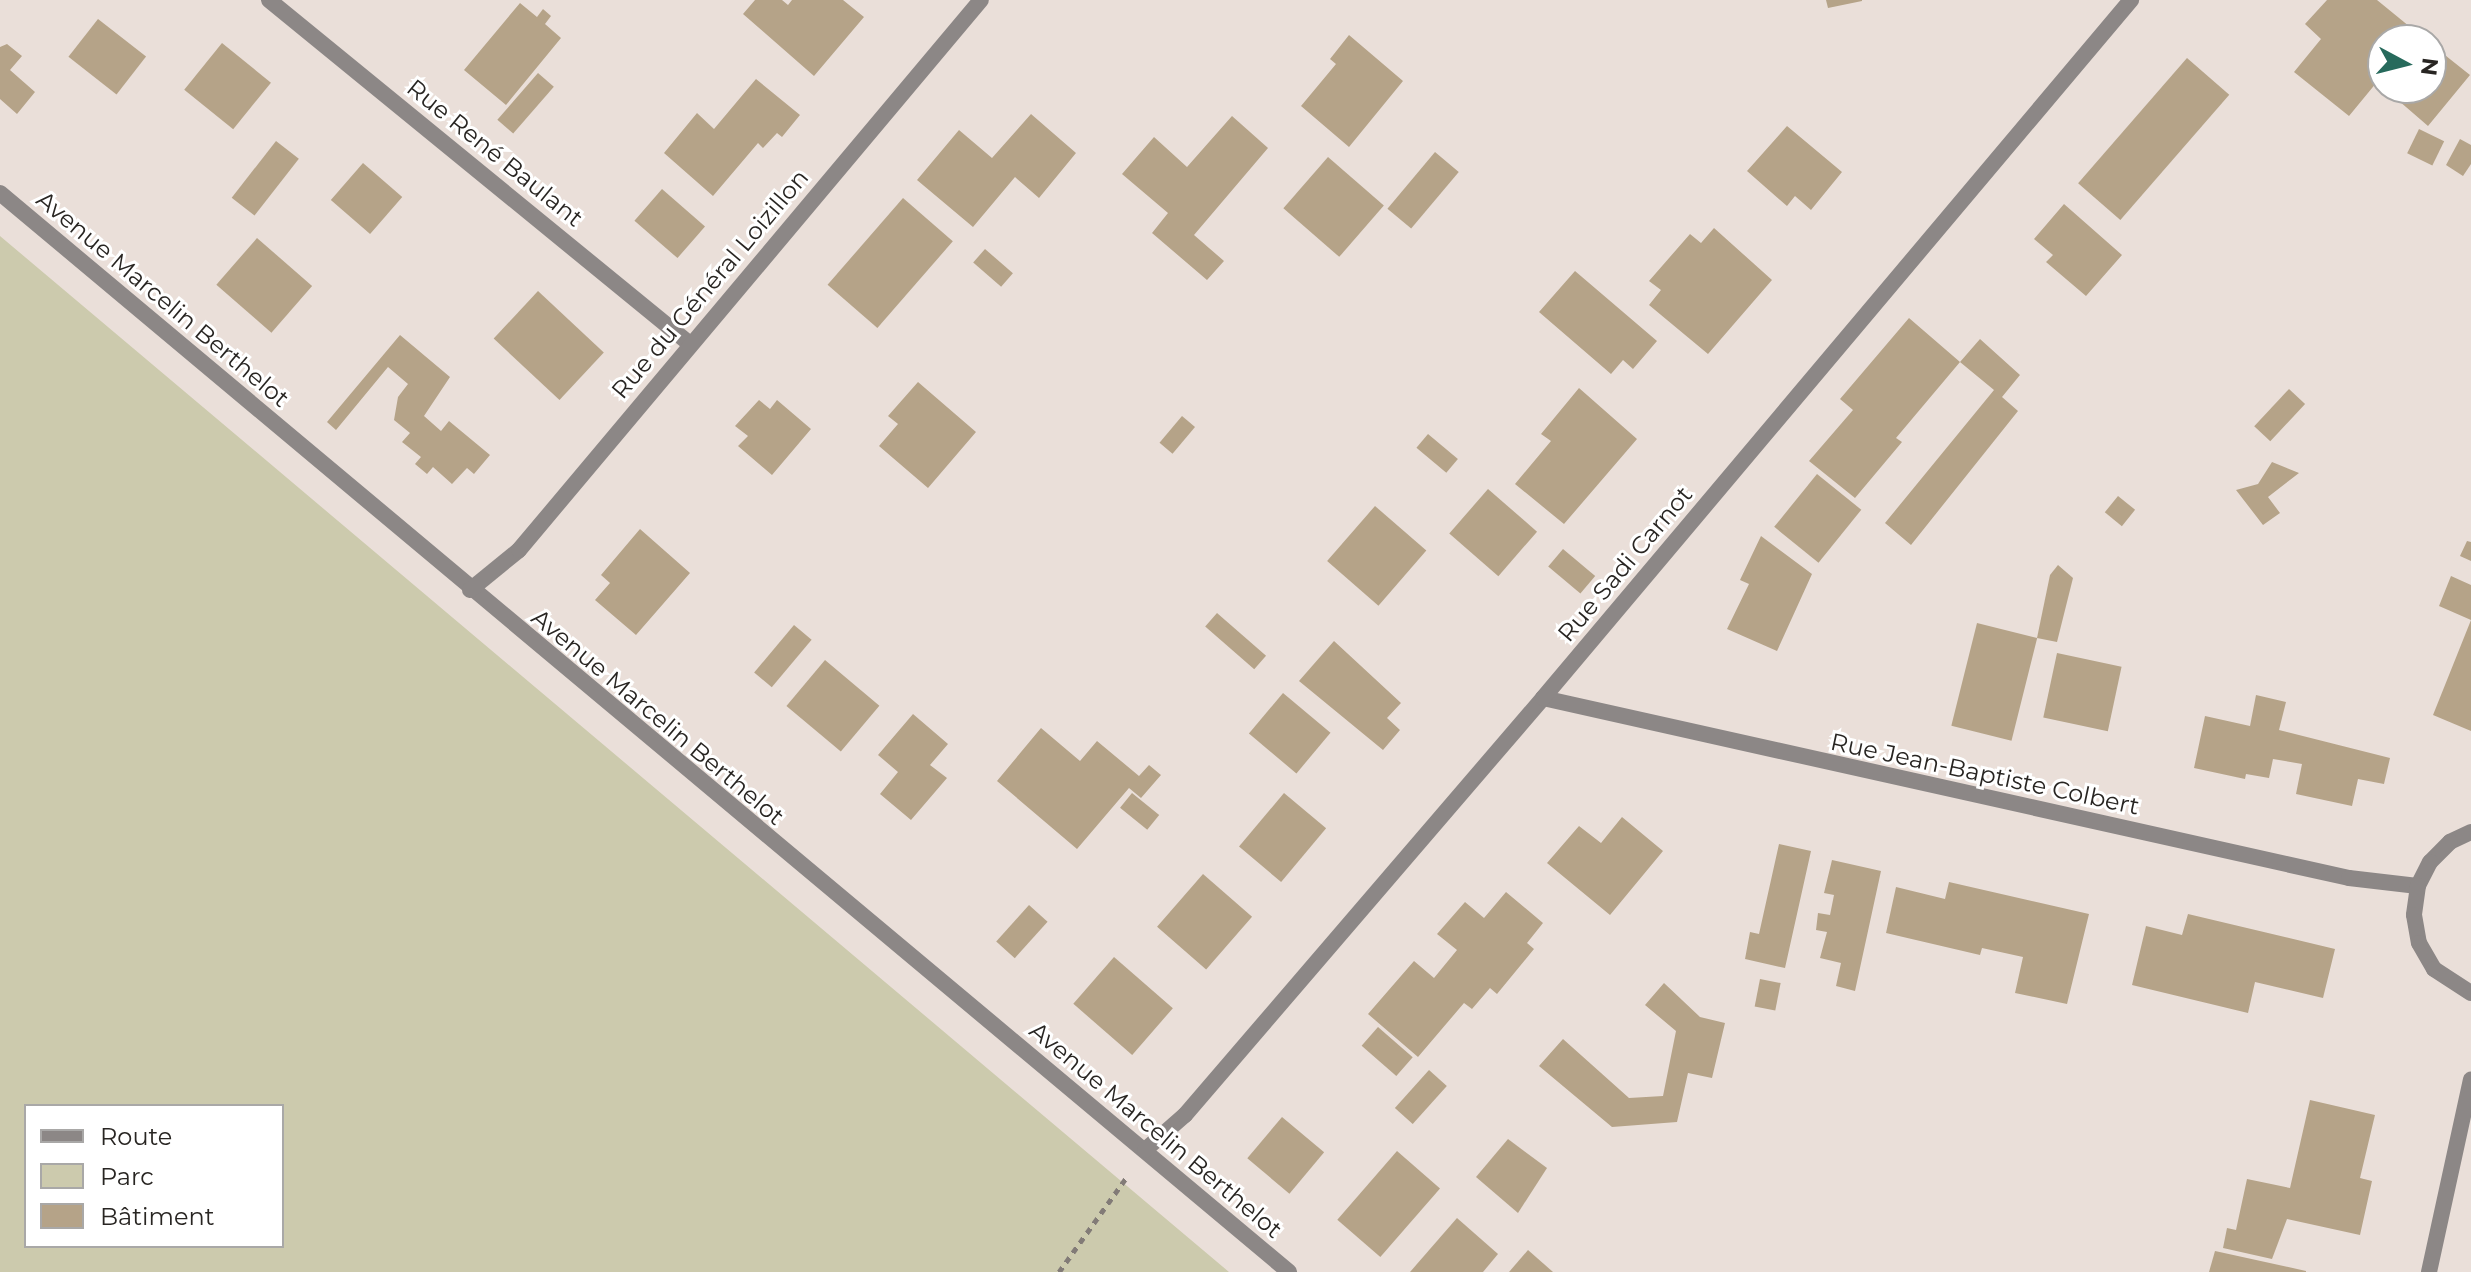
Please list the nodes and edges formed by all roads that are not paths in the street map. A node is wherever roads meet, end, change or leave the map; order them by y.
1 (269, 0) edge
2 (981, 0) edge
3 (2131, 0) edge
4 (0, 193) edge
5 (690, 344) junction
6 (470, 590) junction
7 (1543, 698) junction
8 (2471, 832) edge
9 (2418, 886) junction
10 (2471, 993) edge
11 (2471, 1080) edge
12 (1145, 1150) junction
13 (1289, 1272) edge
14 (2429, 1272) edge

1 - 5 street, Rue René Baulant
2 - 5 street, Rue du Général Loizillon
3 - 7 street, Rue Sadi Carnot
4 - 6 street, Avenue Marcelin Berthelot
5 - 6 street, Rue du Général Loizillon
6 - 12 street, Avenue Marcelin Berthelot
7 - 9 street, Rue Jean-Baptiste Colbert
7 - 12 street, Rue Sadi Carnot
8 - 9 street
9 - 10 street
11 - 14 street
12 - 13 street, Avenue Marcelin Berthelot

